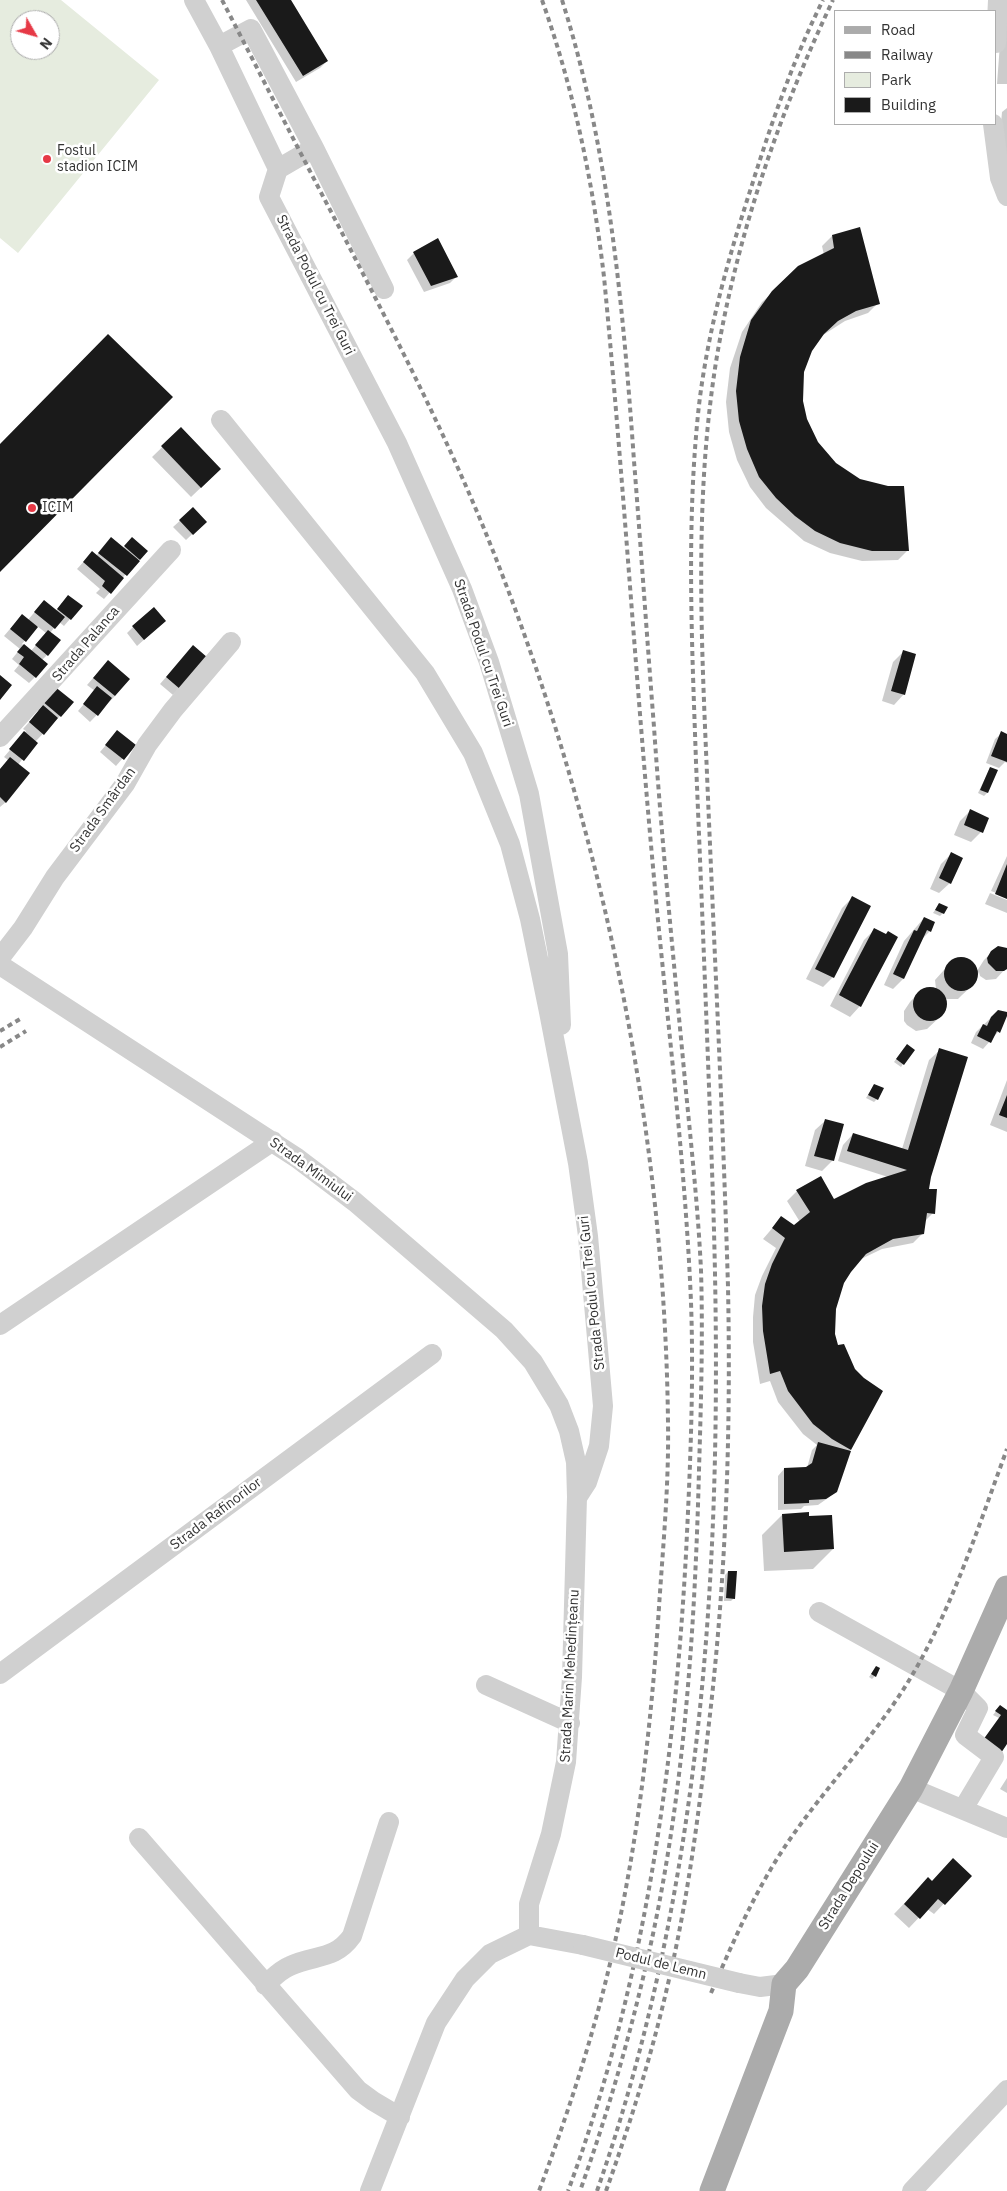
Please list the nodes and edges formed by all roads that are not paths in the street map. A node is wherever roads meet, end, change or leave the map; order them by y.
1 (194, 0) edge
2 (998, 0) edge
3 (997, 22) edge
4 (219, 46) junction
5 (993, 125) edge
6 (314, 148) junction
7 (278, 171) junction
8 (1007, 196) edge
9 (384, 289) dead end
10 (220, 420) dead end
11 (171, 550) dead end
12 (231, 642) dead end
13 (0, 737) edge
14 (0, 958) edge
15 (0, 965) edge
16 (564, 1087) junction
17 (273, 1141) junction
18 (0, 1325) edge
19 (432, 1354) dead end
20 (570, 1431) joint
21 (578, 1497) junction
22 (1007, 1588) edge
23 (819, 1612) dead end
24 (0, 1674) edge
25 (486, 1685) dead end
26 (960, 1691) junction
27 (570, 1723) junction
28 (911, 1788) junction
29 (963, 1809) junction
30 (389, 1822) dead end
31 (1007, 1828) edge
32 (139, 1838) dead end
33 (528, 1935) junction
34 (784, 1984) junction
35 (265, 1985) junction
36 (1007, 2090) edge
37 (400, 2117) junction
38 (370, 2191) edge
39 (712, 2191) edge
40 (912, 2191) edge

1 - 4 street
2 - 3 street
4 - 6 street
4 - 7 street
5 - 8 street
6 - 7 street
6 - 9 street
7 - 16 street, Strada Podul cu Trei Guri
10 - 16 street, Strada Podul cu Trei Guri
11 - 13 street, Strada Palanca
12 - 14 street, Strada Smârdan
15 - 17 street, Strada Mimiului
16 - 21 street, Strada Podul cu Trei Guri
17 - 18 street
17 - 20 street, Strada Mimiului
19 - 24 street, Strada Rafinorilor
20 - 21 street, Strada Marin Mehedințeanu
21 - 27 street, Strada Marin Mehedințeanu
22 - 26 main road, Strada Depoului
23 - 26 street
25 - 27 street
26 - 28 main road, Strada Depoului
26 - 29 street
27 - 33 street, Strada Marin Mehedințeanu
28 - 29 street
28 - 34 main road, Strada Depoului
29 - 31 street
30 - 35 street
32 - 35 street
33 - 34 street, Podul de Lemn, bridge
33 - 37 street
34 - 39 main road
35 - 37 street
36 - 40 street
37 - 38 street

